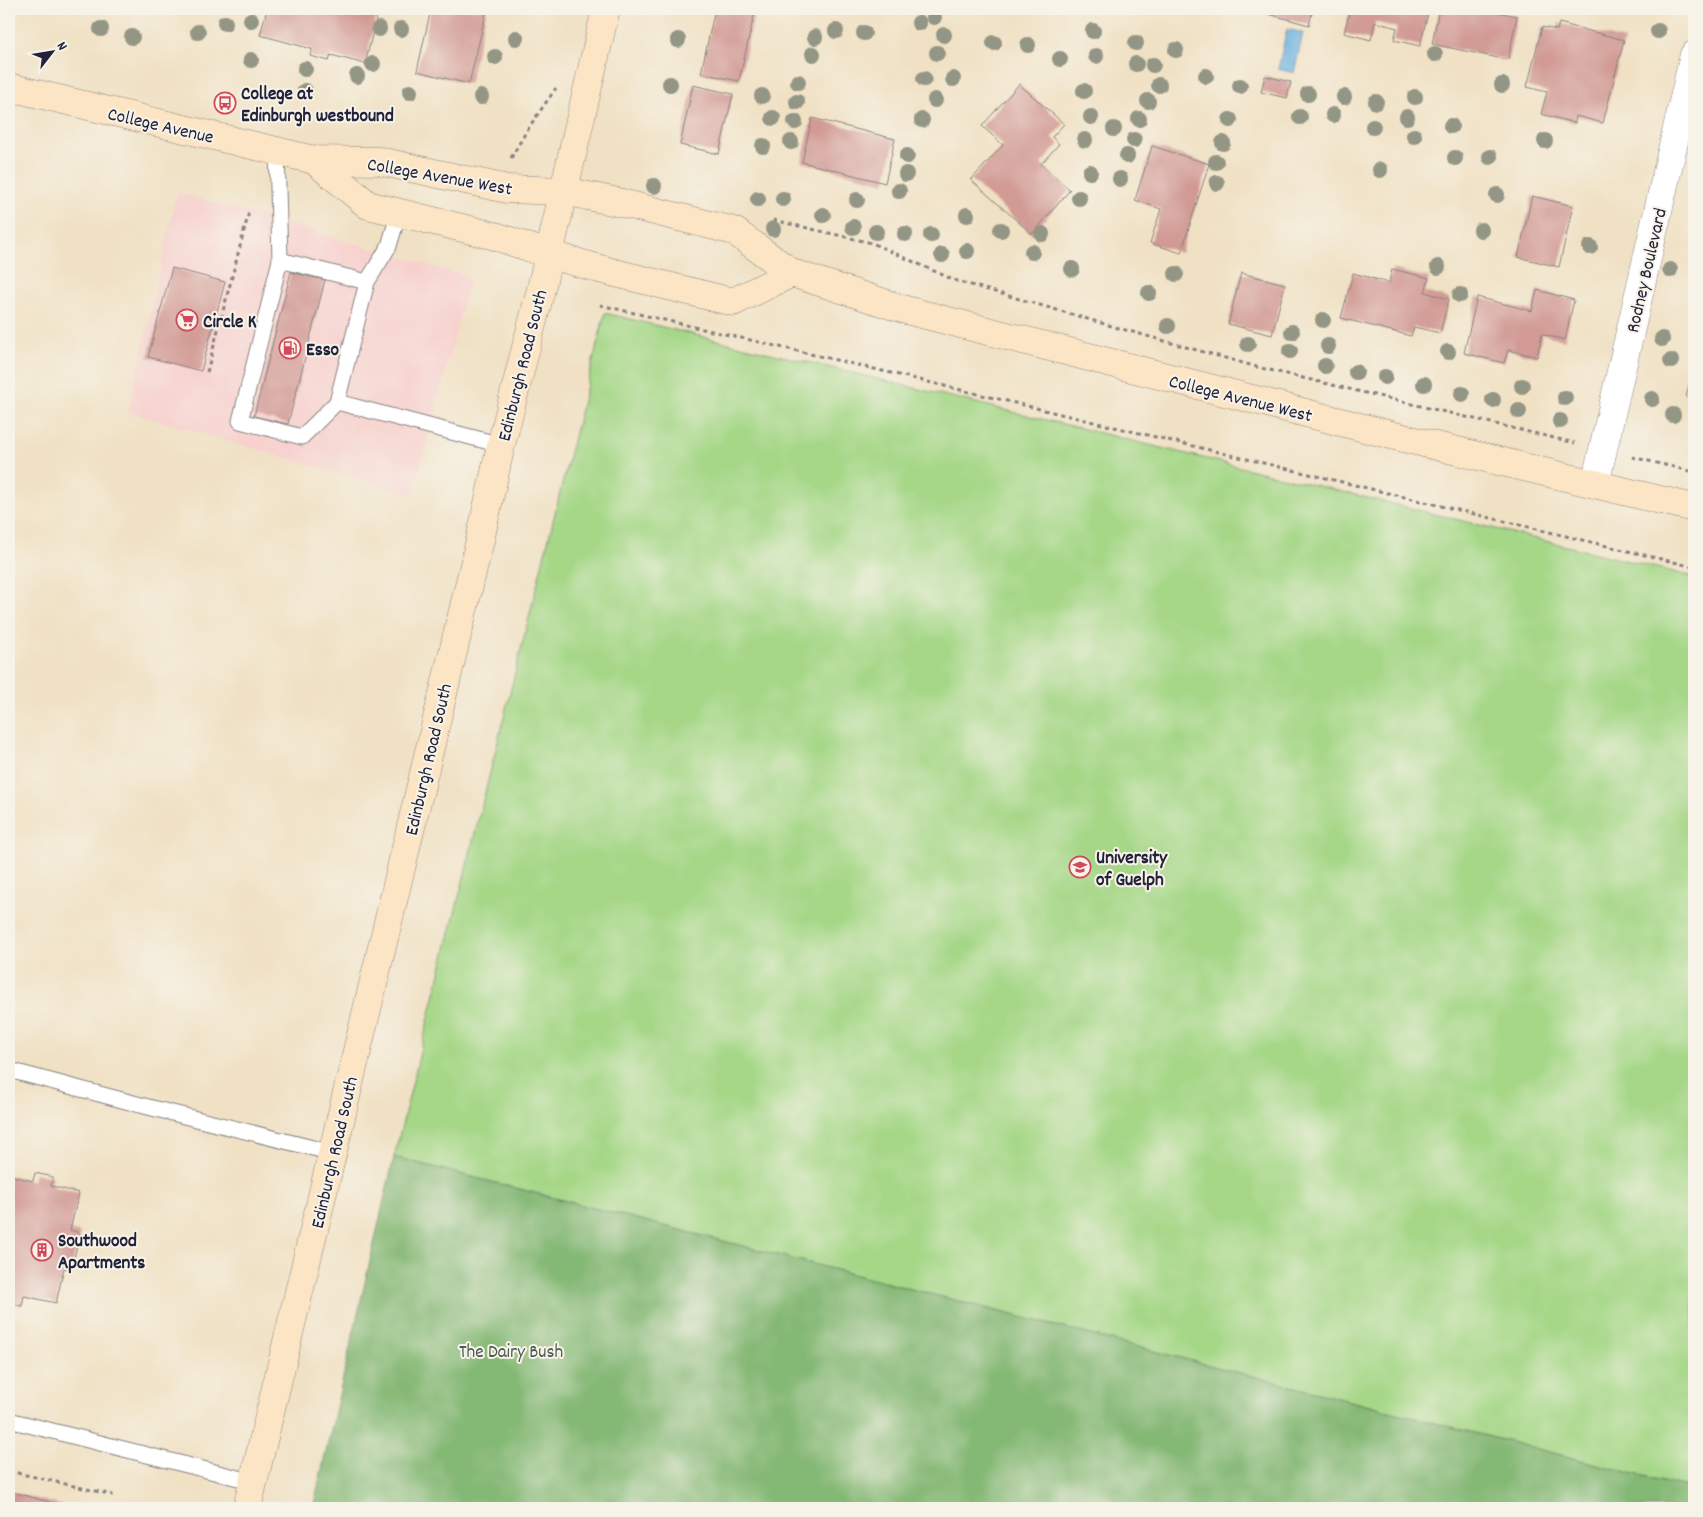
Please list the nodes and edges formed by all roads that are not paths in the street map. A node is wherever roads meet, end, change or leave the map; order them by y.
1 (606, 9) edge
2 (1694, 55) edge
3 (9, 88) edge
4 (277, 151) junction
5 (314, 160) junction
6 (564, 191) junction
7 (399, 212) junction
8 (548, 254) junction
9 (280, 260) junction
10 (792, 273) junction
11 (367, 282) junction
12 (337, 402) junction
13 (501, 445) junction
14 (1595, 484) junction
15 (1694, 508) edge
16 (9, 1070) edge
17 (333, 1152) junction
18 (9, 1420) edge
19 (254, 1482) junction
20 (248, 1508) edge

1 - 6 main road, Edinburgh Road South
2 - 14 street, Rodney Boulevard
3 - 4 main road, College Avenue
4 - 5 main road, College Avenue
4 - 9 lane
5 - 6 main road, College Avenue West
5 - 7 main road, College Avenue West
6 - 8 main road, Edinburgh Road South
6 - 10 main road, College Avenue West
7 - 8 main road, College Avenue West
7 - 11 lane
8 - 10 main road, College Avenue West
8 - 13 main road, Edinburgh Road South
9 - 11 lane
9 - 12 lane
10 - 14 main road, College Avenue West
11 - 12 lane
12 - 13 lane
13 - 17 main road, Edinburgh Road South
14 - 15 main road, College Avenue West
16 - 17 lane
17 - 19 main road, Edinburgh Road South
18 - 19 lane
19 - 20 main road, Edinburgh Road South

